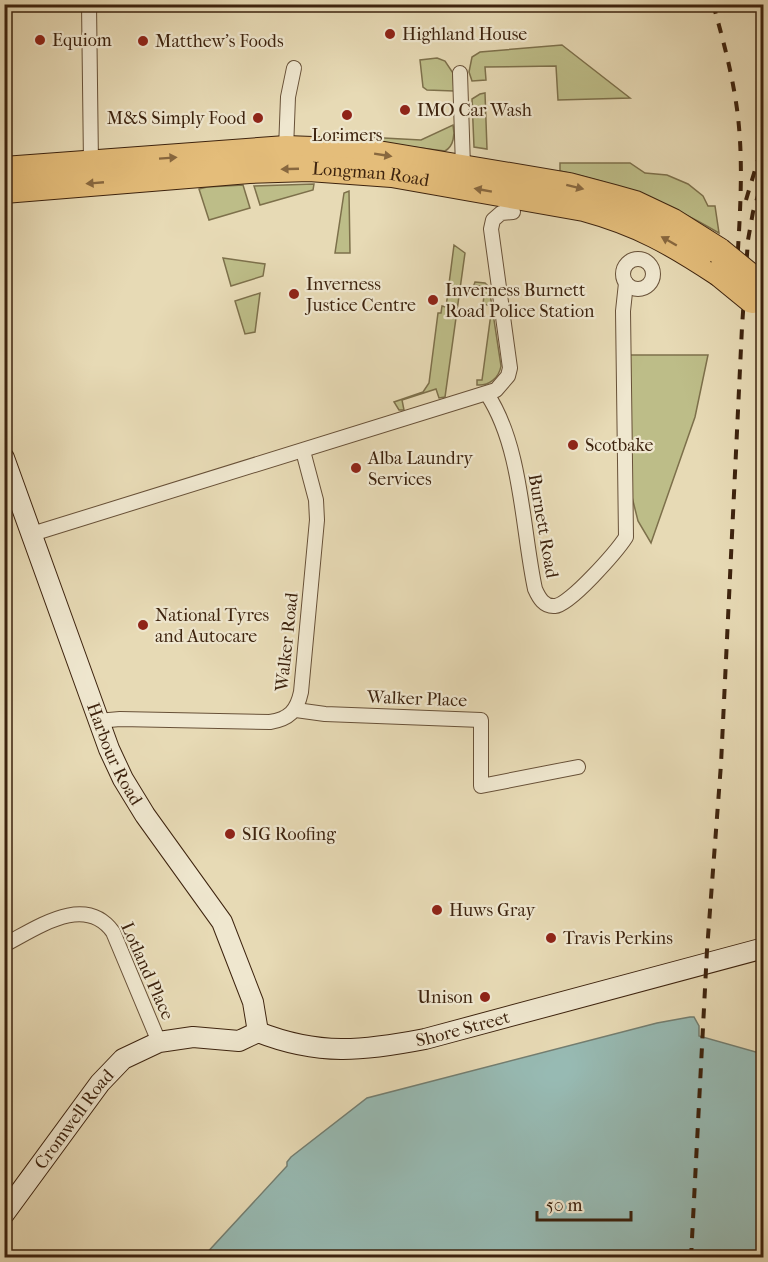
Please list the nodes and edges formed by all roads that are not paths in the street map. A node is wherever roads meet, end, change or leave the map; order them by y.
1 (89, 4) edge
2 (294, 68) dead end
3 (460, 73) dead end
4 (286, 149) junction
5 (91, 164) junction
6 (463, 167) junction
7 (4, 170) edge
8 (4, 190) edge
9 (513, 212) dead end
10 (719, 262) junction
11 (628, 289) dead end
12 (758, 295) edge
13 (488, 394) junction
14 (303, 451) junction
15 (4, 459) edge
16 (32, 534) junction
17 (296, 710) junction
18 (98, 721) junction
19 (578, 767) dead end
20 (4, 945) edge
21 (764, 948) edge
22 (258, 1032) junction
23 (159, 1042) junction
24 (4, 1214) edge

1 - 5 street
2 - 4 street
3 - 6 street
5 -> 4 highway, Longman Road
4 -> 6 highway, Longman Road
5 - 7 highway, Longman Road
6 -> 10 highway, Longman Road
10 -> 8 highway, Longman Road
9 - 13 street
10 - 12 highway, bridge
11 - 13 street, Burnett Road
13 - 14 street
14 - 16 street
14 - 17 street, Walker Road
15 - 16 street, Harbour Road
16 - 18 street, Harbour Road
17 - 18 street, Walker Road
17 - 19 street, Walker Place
18 - 22 street, Harbour Road
20 - 23 street, Lotland Place
21 - 22 street, Shore Street
22 - 23 street
23 - 24 street, Cromwell Road

